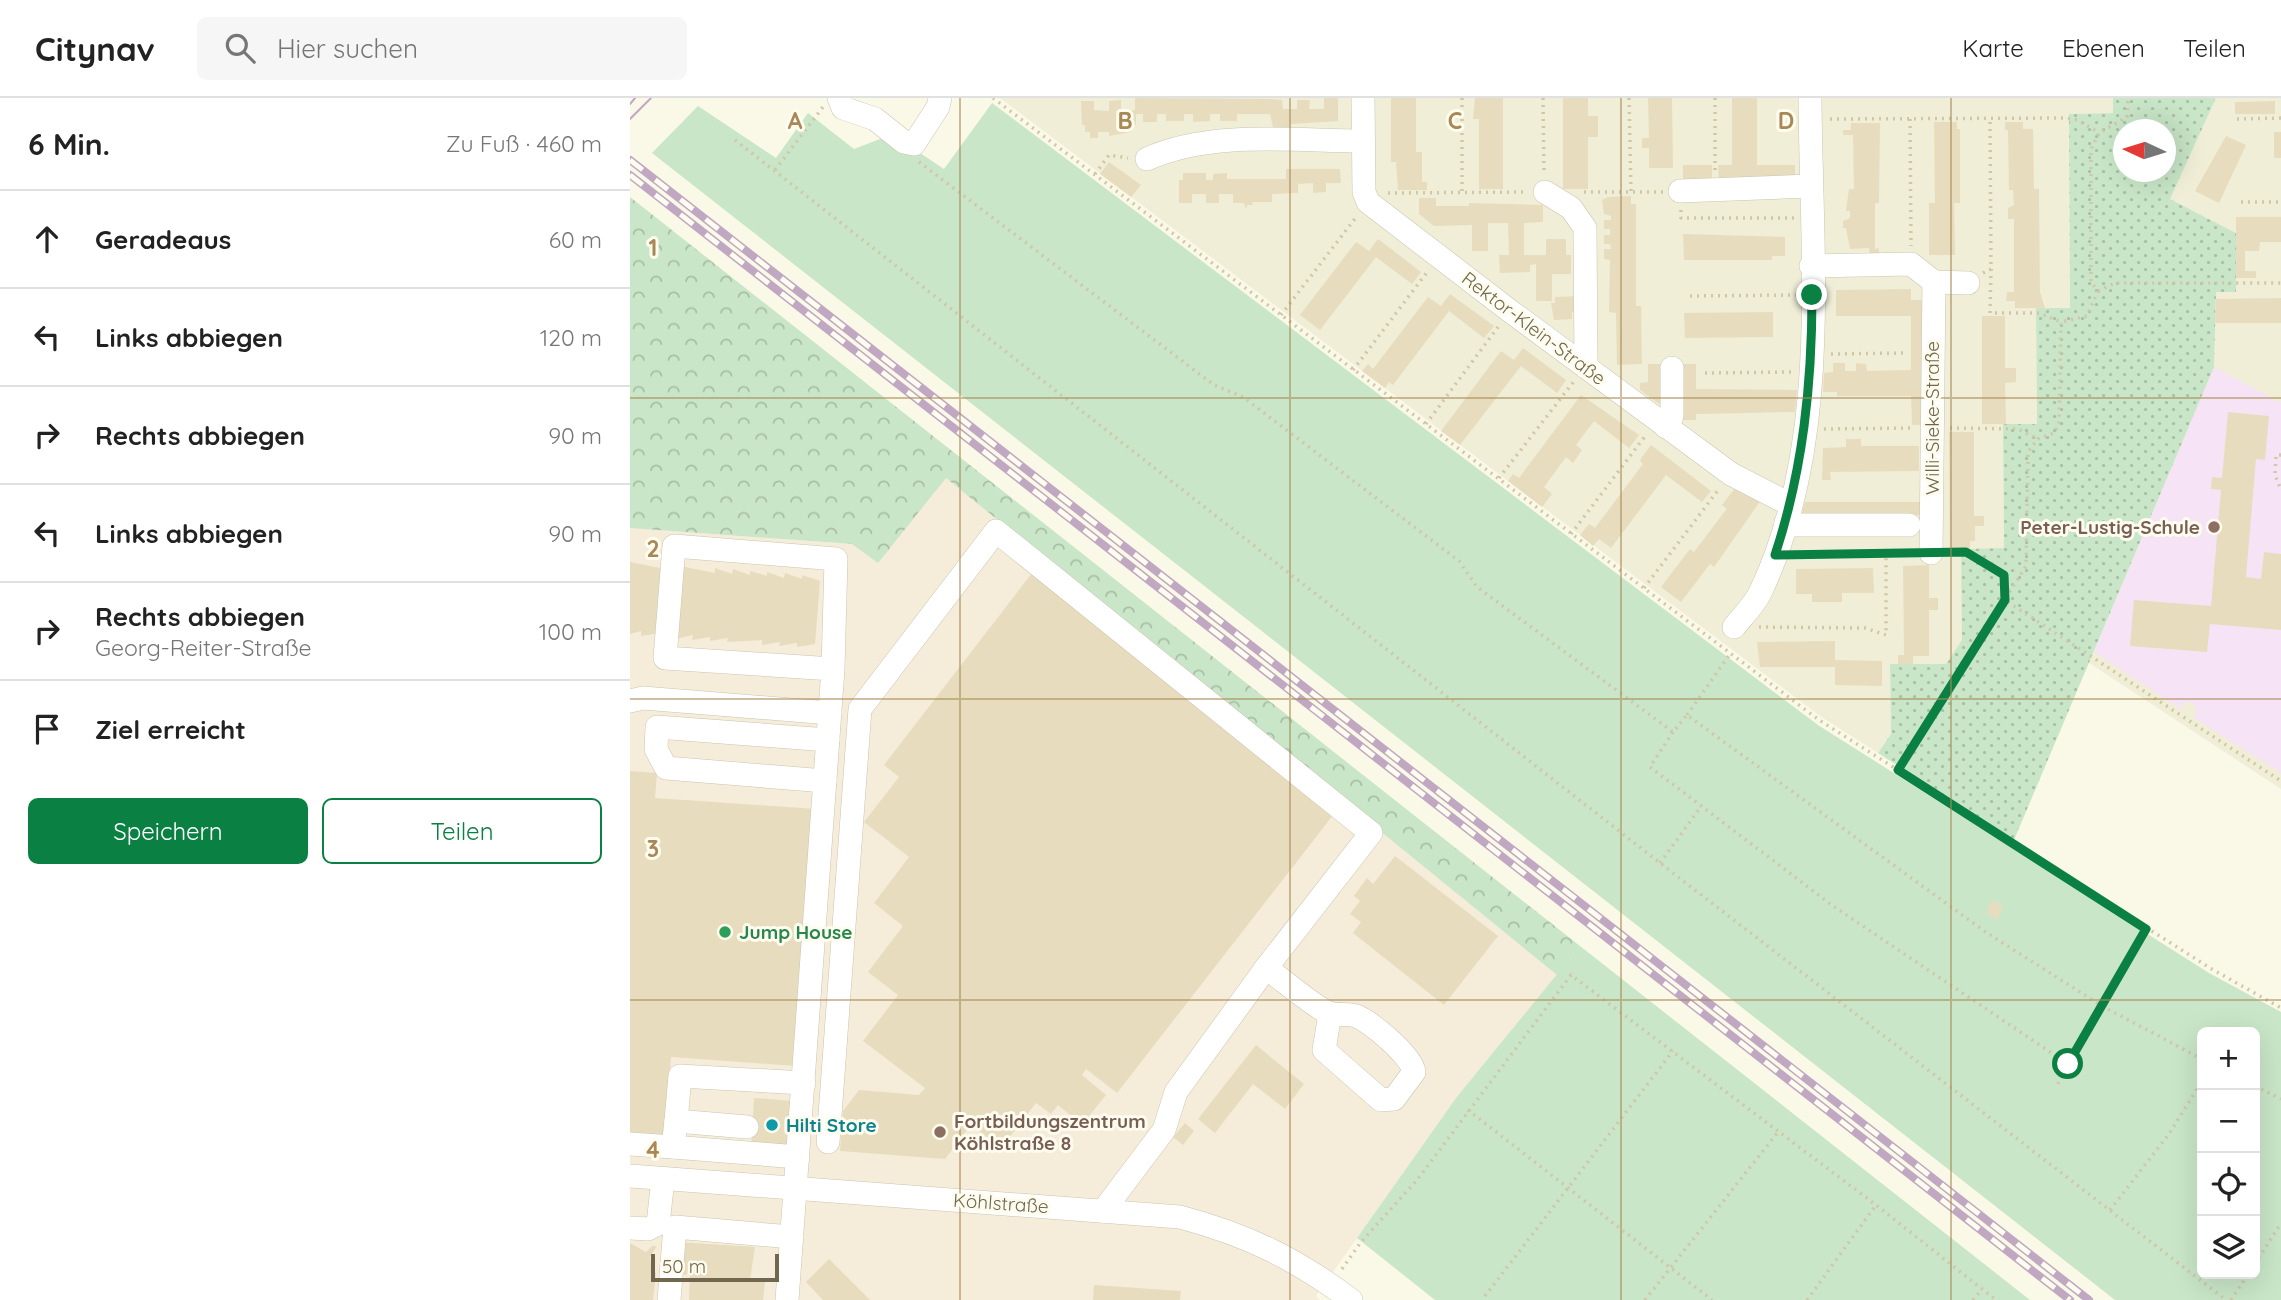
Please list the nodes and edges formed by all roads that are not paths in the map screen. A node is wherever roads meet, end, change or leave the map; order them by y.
1 (940, 98) edge
2 (1363, 98) edge
3 (839, 99) edge
4 (1810, 108) edge
5 (1363, 141) junction
6 (1147, 159) road end
7 (1810, 186) junction
8 (1681, 191) road end
9 (1545, 192) road end
10 (1811, 265) junction
11 (1934, 282) junction
12 (1968, 283) road end
13 (1586, 366) junction
14 (1672, 368) dead end
15 (1661, 424) junction
16 (1788, 514) junction
17 (1909, 525) dead end
18 (1931, 553) road end
19 (1734, 627) road end
20 (833, 669) junction
21 (630, 701) edge
22 (830, 713) junction
23 (828, 740) junction
24 (825, 781) junction
25 (1266, 968) junction
26 (1330, 1014) dead end
27 (804, 1083) junction
28 (676, 1121) junction
29 (747, 1128) dead end
30 (828, 1142) dead end
31 (630, 1144) edge
32 (673, 1147) junction
33 (798, 1157) junction
34 (630, 1176) edge
35 (663, 1179) junction
36 (796, 1189) junction
37 (1103, 1211) junction
38 (630, 1228) edge
39 (792, 1237) junction
40 (669, 1300) edge
41 (787, 1300) edge
42 (1351, 1300) edge

1 - 3 street
2 - 5 street
4 - 7 street
5 - 6 street
5 - 13 street, Rektor-Klein-Straße
7 - 8 street
7 - 10 street
9 - 13 street
10 - 11 street
10 - 16 street
11 - 12 street
11 - 18 street, Willi-Sieke-Straße
13 - 15 street, Rektor-Klein-Straße
14 - 15 street
15 - 16 street, Rektor-Klein-Straße
16 - 17 street
16 - 19 street
20 - 20 street
20 - 22 street
21 - 22 street
22 - 23 street
23 - 24 street
23 - 24 street
24 - 27 street
25 - 26 street
25 - 30 street
25 - 37 street
27 - 28 street
27 - 33 street
28 - 29 street
28 - 32 street
31 - 32 street
32 - 33 street
33 - 36 street
34 - 35 street, Köhlstraße
35 - 36 street, Köhlstraße
35 - 38 street
36 - 37 street, Köhlstraße
36 - 39 street
37 - 42 street, Köhlstraße
39 - 40 street
39 - 41 street

